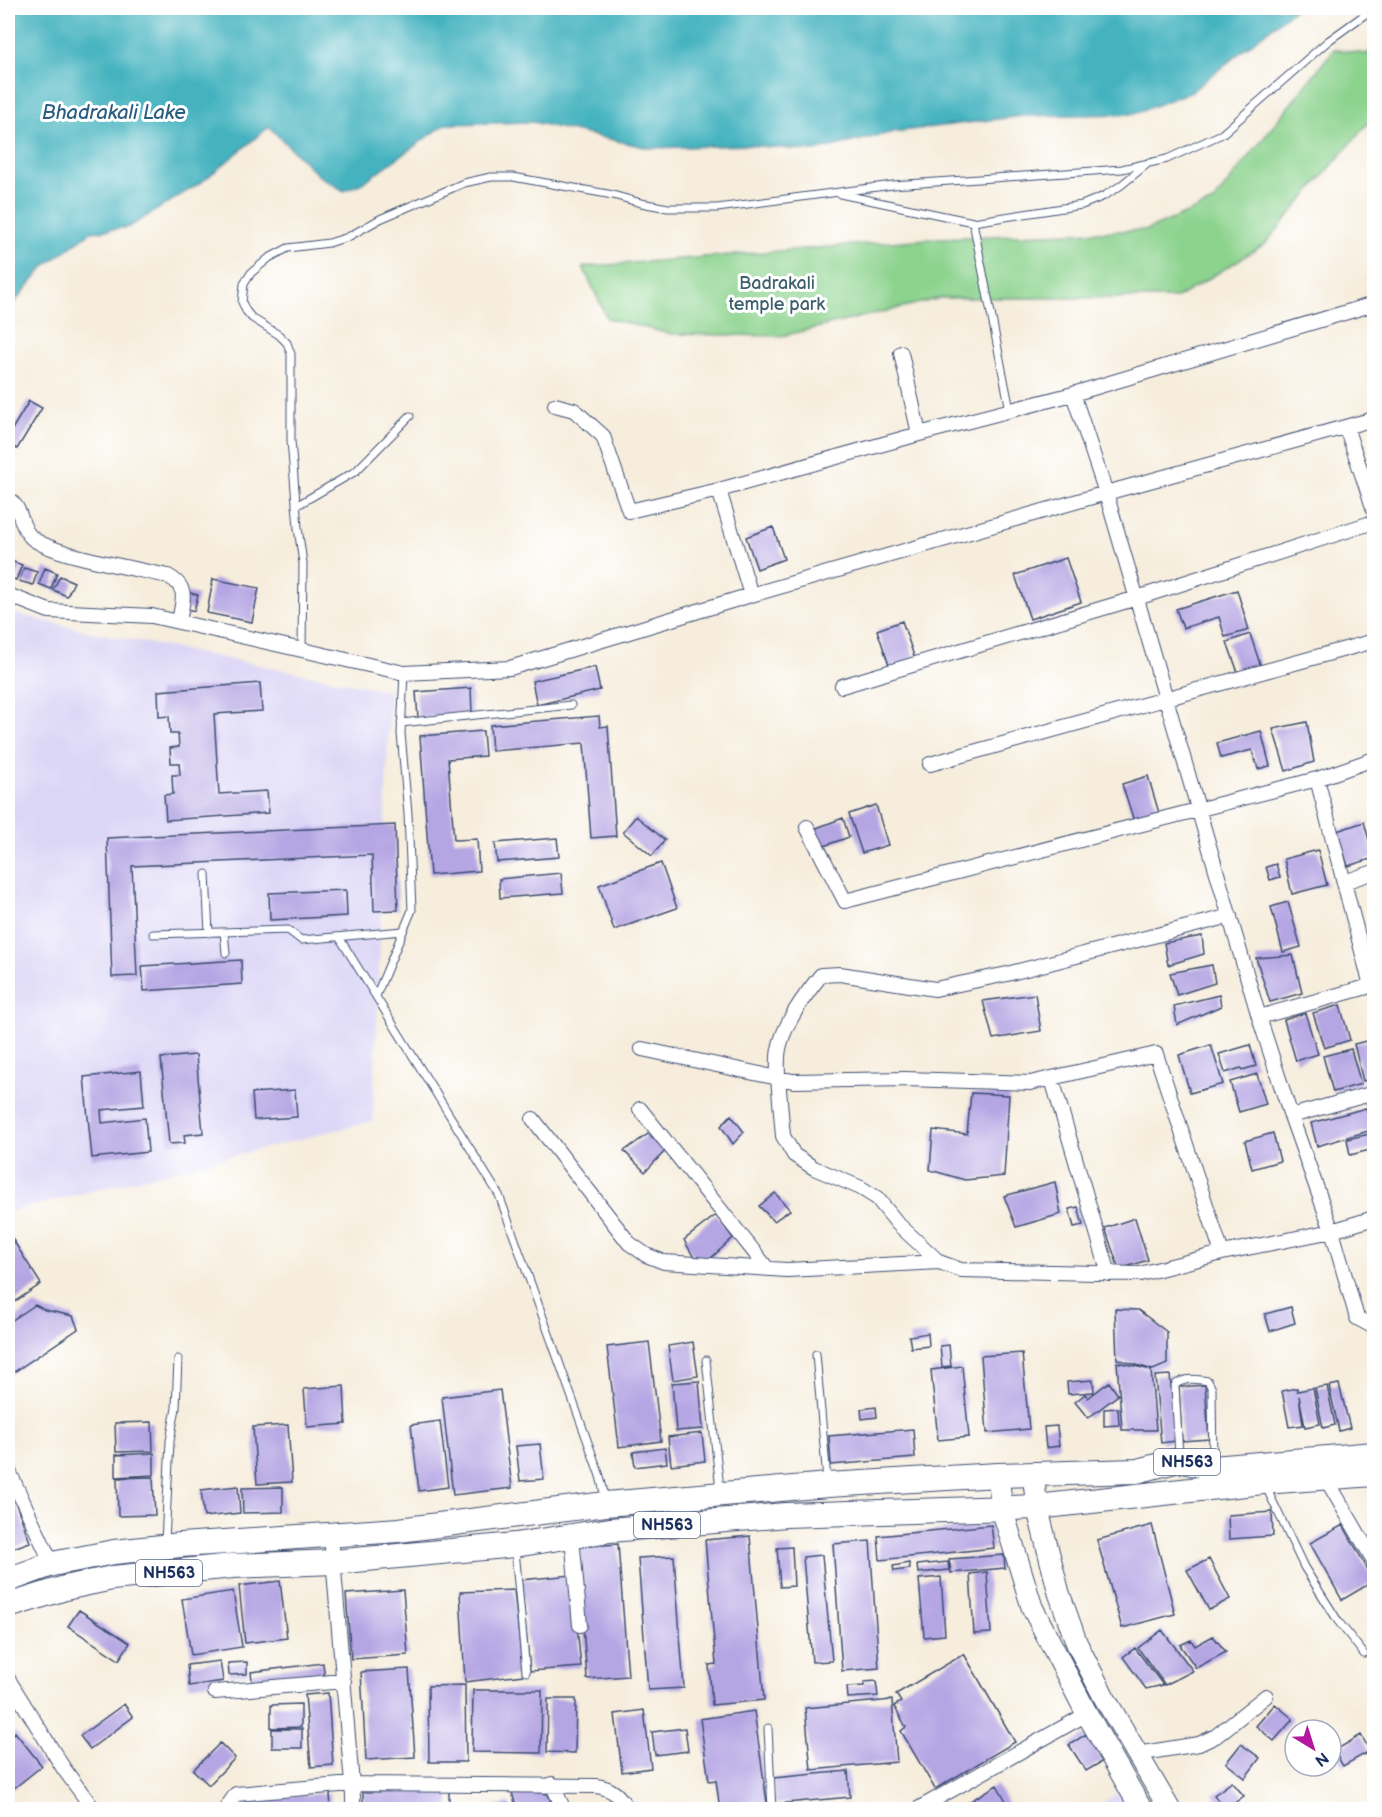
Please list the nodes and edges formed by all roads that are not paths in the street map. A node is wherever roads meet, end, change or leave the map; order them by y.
1 (1374, 8) edge
2 (1148, 164) junction
3 (835, 193) junction
4 (973, 222) junction
5 (1374, 304) edge
6 (901, 353) dead end
7 (1073, 394) junction
8 (555, 405) dead end
9 (1010, 410) junction
10 (410, 416) dead end
11 (1374, 419) edge
12 (1346, 427) junction
13 (919, 434) junction
14 (719, 490) junction
15 (1106, 493) junction
16 (8, 499) edge
17 (296, 506) junction
18 (1374, 510) edge
19 (1374, 522) edge
20 (8, 595) edge
21 (751, 595) junction
22 (1137, 598) junction
23 (179, 622) junction
24 (1374, 641) edge
25 (302, 650) junction
26 (404, 673) junction
27 (842, 686) dead end
28 (1167, 699) junction
29 (571, 705) dead end
30 (401, 723) junction
31 (1374, 759) edge
32 (930, 764) dead end
33 (1317, 779) junction
34 (1199, 809) junction
35 (807, 827) dead end
36 (1374, 872) edge
37 (206, 874) dead end
38 (1344, 882) junction
39 (1230, 916) junction
40 (403, 931) junction
41 (224, 932) junction
42 (208, 933) junction
43 (153, 934) dead end
44 (339, 937) junction
45 (225, 953) dead end
46 (1373, 986) edge
47 (376, 996) junction
48 (1259, 1017) junction
49 (642, 1049) dead end
50 (778, 1077) junction
51 (1052, 1079) junction
52 (1374, 1093) edge
53 (640, 1109) dead end
54 (1291, 1116) junction
55 (533, 1119) dead end
56 (1374, 1218) edge
57 (1332, 1231) junction
58 (1222, 1253) junction
59 (939, 1262) junction
60 (767, 1268) junction
61 (1109, 1274) junction
62 (1374, 1328) edge
63 (816, 1354) dead end
64 (178, 1359) dead end
65 (706, 1360) dead end
66 (1374, 1454) edge
67 (1179, 1460) junction
68 (1214, 1468) junction
69 (1320, 1468) junction
70 (8, 1469) edge
71 (1374, 1473) edge
72 (1033, 1474) junction
73 (998, 1475) junction
74 (1263, 1482) junction
75 (828, 1485) junction
76 (721, 1494) junction
77 (606, 1504) junction
78 (1037, 1507) junction
79 (1002, 1509) junction
80 (331, 1535) junction
81 (572, 1537) junction
82 (515, 1545) junction
83 (165, 1546) junction
84 (1374, 1561) edge
85 (334, 1562) junction
86 (52, 1564) junction
87 (8, 1580) edge
88 (8, 1606) edge
89 (580, 1625) dead end
90 (1364, 1654) dead end
91 (526, 1672) dead end
92 (8, 1678) edge
93 (344, 1681) junction
94 (215, 1692) dead end
95 (1266, 1696) dead end
96 (1087, 1714) junction
97 (768, 1728) dead end
98 (1137, 1754) junction
99 (352, 1784) junction
100 (552, 1785) junction
101 (94, 1809) edge
102 (225, 1809) edge
103 (353, 1809) edge
104 (564, 1809) edge
105 (628, 1809) edge
106 (772, 1809) edge
107 (916, 1809) edge
108 (1142, 1809) edge
109 (1170, 1809) edge

1 - 2 lane
2 - 3 lane
2 - 4 lane
3 - 4 lane
3 - 17 lane
4 - 9 lane
5 - 7 street
6 - 13 street
7 - 9 street
7 - 15 street
8 - 14 street
9 - 13 street
10 - 17 lane
11 - 12 street
12 - 15 street
12 - 18 street
13 - 14 street
14 - 21 street
15 - 21 street
15 - 22 street
16 - 23 street
17 - 25 lane
19 - 22 street
20 - 23 street
21 - 26 street
22 - 27 street
22 - 28 street
23 - 25 street
24 - 28 street
25 - 26 street
26 - 30 lane
28 - 32 street
28 - 34 street
29 - 30 lane
30 - 40 lane
31 - 33 street
33 - 34 street
33 - 38 street
34 - 35 street
34 - 39 street
36 - 38 street
37 - 42 lane
38 - 46 street
39 - 48 street
39 - 50 street
40 - 44 lane
40 - 47 lane
41 - 42 lane
41 - 44 lane
41 - 45 lane
42 - 43 lane
44 - 47 lane
46 - 48 street
47 - 77 lane
48 - 54 street
49 - 50 street
50 - 51 street
50 - 59 street
51 - 58 street
51 - 61 street
52 - 54 street
53 - 60 street
54 - 57 street
55 - 60 street
56 - 57 street
57 - 58 street
57 - 62 street
58 - 61 street
59 - 60 street
59 - 61 street
63 - 75 lane
64 - 83 lane
65 - 76 lane
66 - 69 highway, NH563
67 - 68 highway, NH563
67 - 68 lane
67 - 72 highway, NH563
68 - 69 highway, NH563
69 - 71 highway, NH563
69 - 74 highway, NH563
69 - 84 street
70 - 86 street
72 - 73 highway, NH563
72 - 78 main road
73 - 75 highway, NH563
73 - 79 main road
74 - 78 highway, NH563
74 - 90 lane
75 - 76 highway, NH563
76 - 77 highway, NH563
77 - 80 highway, NH563
78 - 79 highway, NH563
78 - 98 main road
79 - 81 highway, NH563
79 - 96 main road
80 - 83 highway, NH563
80 - 85 street
81 - 82 highway, NH563
81 - 89 street
82 - 85 highway, NH563
82 - 91 lane
83 - 86 highway, NH563
85 - 88 highway, NH563
85 - 93 street
86 - 87 highway, NH563
92 - 101 street
93 - 94 street
93 - 99 street
95 - 98 street
96 - 107 street
96 - 108 main road
97 - 106 lane
98 - 109 main road
99 - 100 street
99 - 102 street
99 - 103 street
100 - 104 street
100 - 105 street

